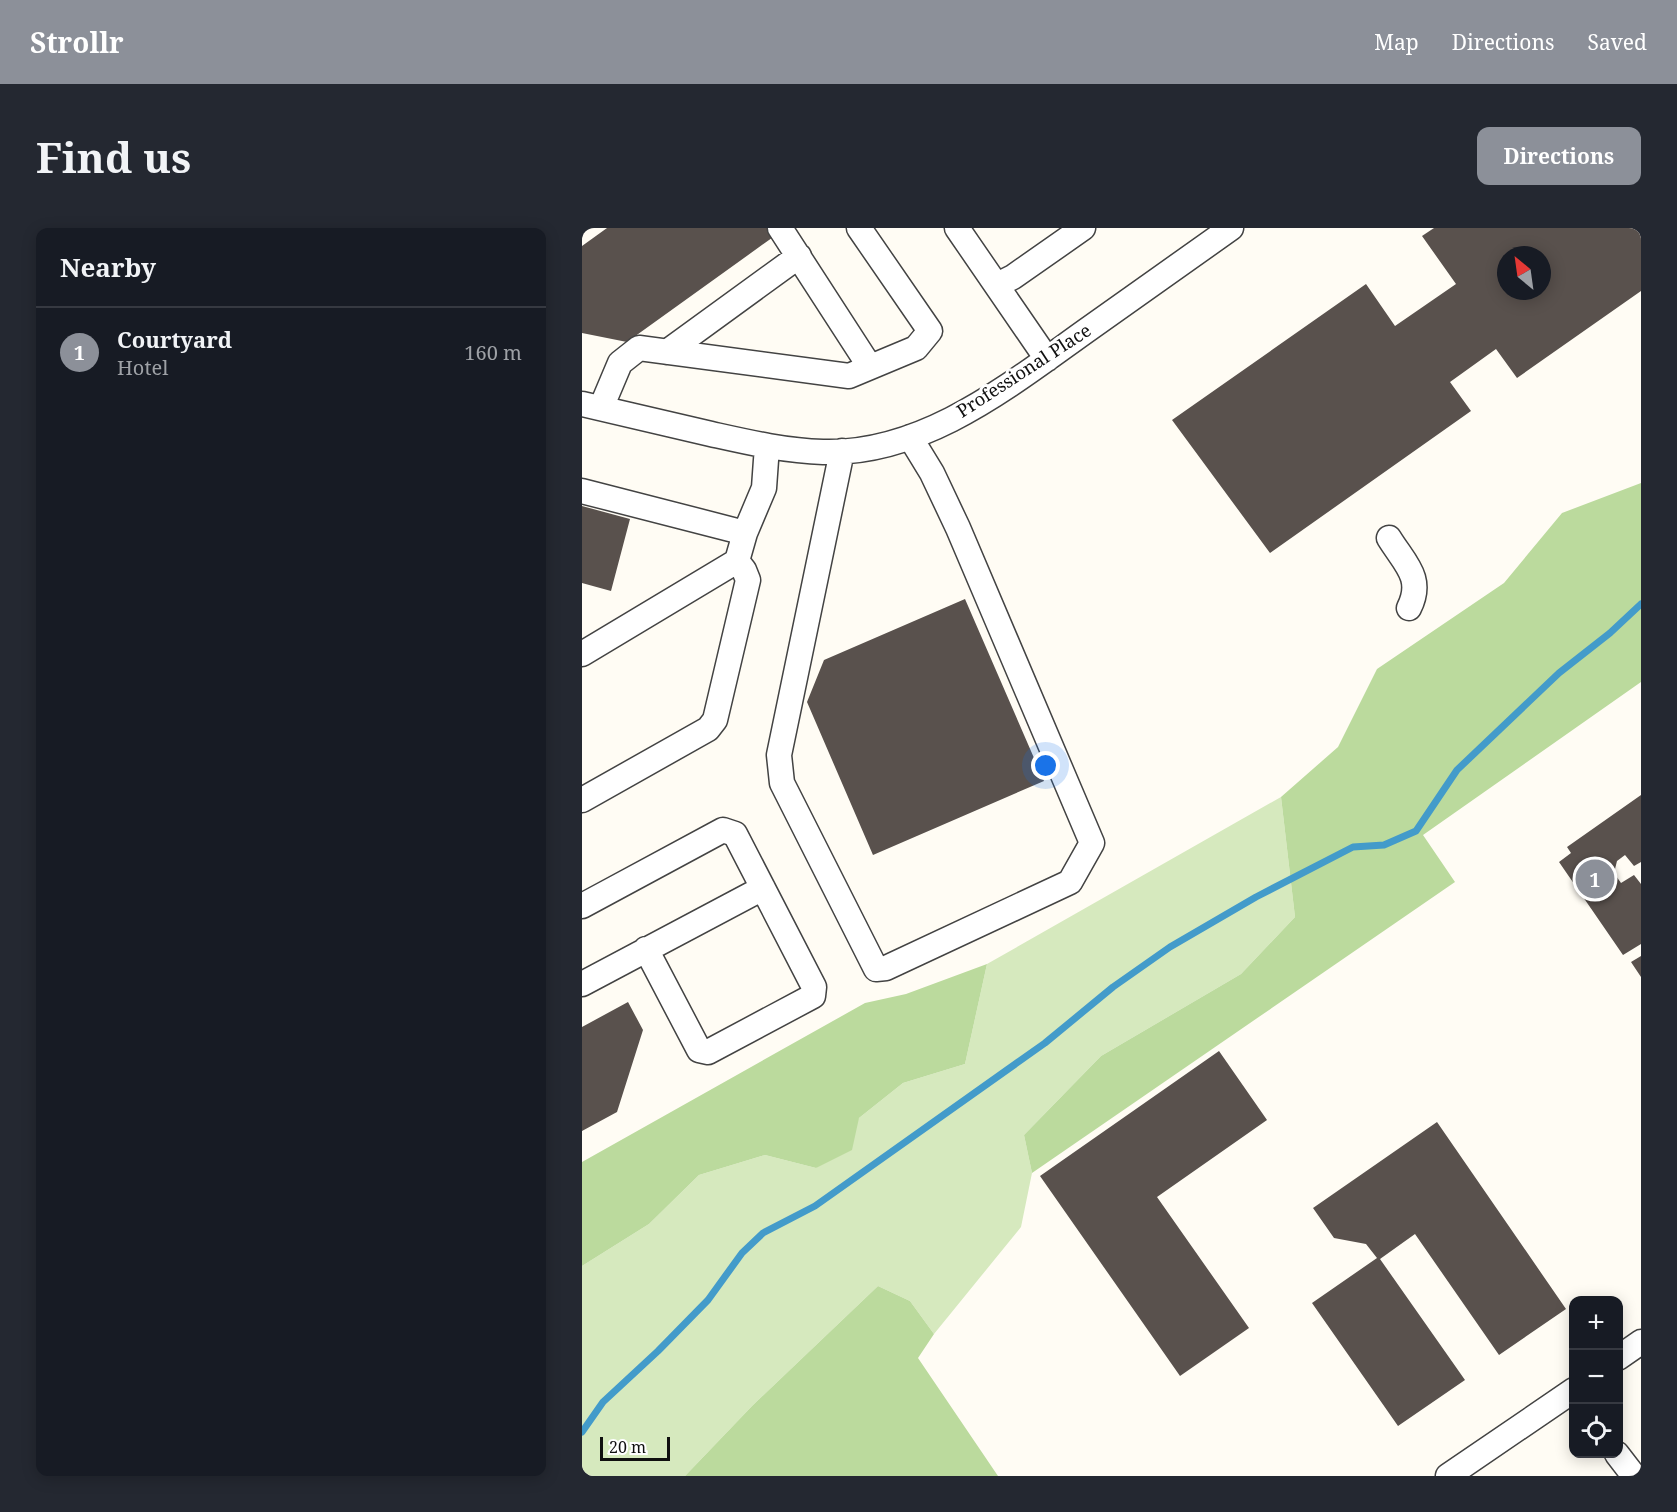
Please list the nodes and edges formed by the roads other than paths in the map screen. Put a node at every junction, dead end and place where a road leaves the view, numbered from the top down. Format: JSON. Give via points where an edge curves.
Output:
{"nodes":[{"id":1,"x":780,"y":228,"type":"edge"},
{"id":2,"x":859,"y":228,"type":"edge"},
{"id":3,"x":957,"y":228,"type":"edge"},
{"id":4,"x":1083,"y":228,"type":"edge"},
{"id":5,"x":1231,"y":228,"type":"edge"},
{"id":6,"x":798,"y":256,"type":"junction"},
{"id":7,"x":997,"y":285,"type":"junction"},
{"id":8,"x":667,"y":352,"type":"junction"},
{"id":9,"x":1047,"y":359,"type":"junction"},
{"id":10,"x":870,"y":367,"type":"junction"},
{"id":11,"x":592,"y":406,"type":"edge"},
{"id":12,"x":910,"y":437,"type":"junction"},
{"id":13,"x":767,"y":446,"type":"junction"},
{"id":14,"x":842,"y":451,"type":"junction"},
{"id":15,"x":582,"y":491,"type":"edge"},
{"id":16,"x":745,"y":533,"type":"junction"},
{"id":17,"x":1389,"y":538,"type":"dead end"},
{"id":18,"x":737,"y":561,"type":"junction"},
{"id":19,"x":1409,"y":608,"type":"dead end"},
{"id":20,"x":582,"y":654,"type":"edge"},
{"id":21,"x":582,"y":800,"type":"edge"},
{"id":22,"x":763,"y":888,"type":"junction"},
{"id":23,"x":582,"y":906,"type":"edge"},
{"id":24,"x":646,"y":949,"type":"junction"},
{"id":25,"x":582,"y":984,"type":"edge"},
{"id":26,"x":1641,"y":1342,"type":"edge"},
{"id":27,"x":1623,"y":1355,"type":"edge"},
{"id":28,"x":1569,"y":1394,"type":"edge"},
{"id":29,"x":1620,"y":1458,"type":"edge"},
{"id":30,"x":1448,"y":1476,"type":"edge"},
{"id":31,"x":1634,"y":1476,"type":"edge"}],
"edges":[{"from":1,"to":6,"type":"street"},
{"from":2,"to":10,"type":"street","via":[[930,331],[916,348]]},
{"from":3,"to":7,"type":"street"},
{"from":4,"to":7,"type":"street","via":[[1013,278]]},
{"from":5,"to":9,"type":"street","name":"Professional Place"},
{"from":6,"to":8,"type":"street"},
{"from":6,"to":10,"type":"street"},
{"from":7,"to":9,"type":"street"},
{"from":8,"to":10,"type":"street","via":[[849,376]]},
{"from":8,"to":11,"type":"street","via":[[639,348],[620,363]]},
{"from":9,"to":12,"type":"street","name":"Professional Place","via":[[988,399]]},
{"from":11,"to":13,"type":"street","name":"Professional Place"},
{"from":12,"to":14,"type":"street","name":"Professional Place"},
{"from":12,"to":14,"type":"street","via":[[958,528],[1092,843],[1070,882],[886,968],[876,969],[782,783],[778,755]]},
{"from":13,"to":14,"type":"street","name":"Professional Place"},
{"from":13,"to":16,"type":"street","via":[[764,488]]},
{"from":15,"to":16,"type":"street"},
{"from":16,"to":18,"type":"street"},
{"from":17,"to":19,"type":"street","via":[[1415,579]]},
{"from":18,"to":20,"type":"street"},
{"from":18,"to":21,"type":"street","via":[[748,580],[715,720],[708,729]]},
{"from":22,"to":23,"type":"street","via":[[735,834],[723,830]]},
{"from":22,"to":24,"type":"street"},
{"from":22,"to":24,"type":"street","via":[[814,987],[813,996],[708,1052],[699,1050]]},
{"from":24,"to":25,"type":"street"},
{"from":26,"to":27,"type":"street"},
{"from":28,"to":30,"type":"street"},
{"from":29,"to":31,"type":"street"}]}
